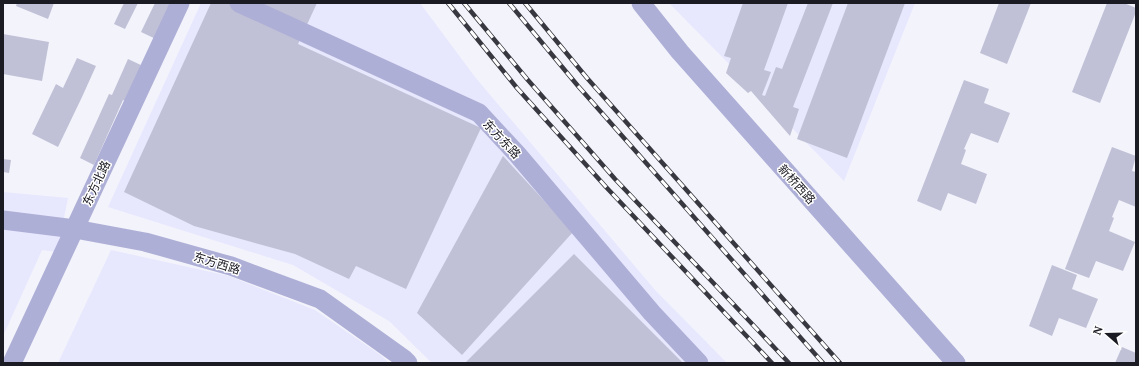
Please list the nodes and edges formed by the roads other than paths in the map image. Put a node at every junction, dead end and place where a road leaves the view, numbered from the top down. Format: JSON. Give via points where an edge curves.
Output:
{"nodes":[{"id":1,"x":180,"y":3,"type":"edge"},
{"id":2,"x":239,"y":3,"type":"edge"},
{"id":3,"x":641,"y":3,"type":"edge"},
{"id":4,"x":3,"y":220,"type":"edge"},
{"id":5,"x":75,"y":229,"type":"junction"},
{"id":6,"x":12,"y":363,"type":"edge"},
{"id":7,"x":408,"y":363,"type":"edge"},
{"id":8,"x":699,"y":363,"type":"edge"},
{"id":9,"x":956,"y":363,"type":"edge"}],
"edges":[{"from":1,"to":5,"type":"street","name":"东方北路"},
{"from":2,"to":8,"type":"street","name":"东方东路","via":[[479,114],[517,154],[652,314]]},
{"from":3,"to":9,"type":"street","name":"新桥西路","via":[[680,52]]},
{"from":4,"to":5,"type":"street","name":"东方西路"},
{"from":5,"to":6,"type":"street","name":"东方北路"},
{"from":5,"to":7,"type":"street","name":"东方西路","via":[[145,242],[232,266],[320,299]]}]}
